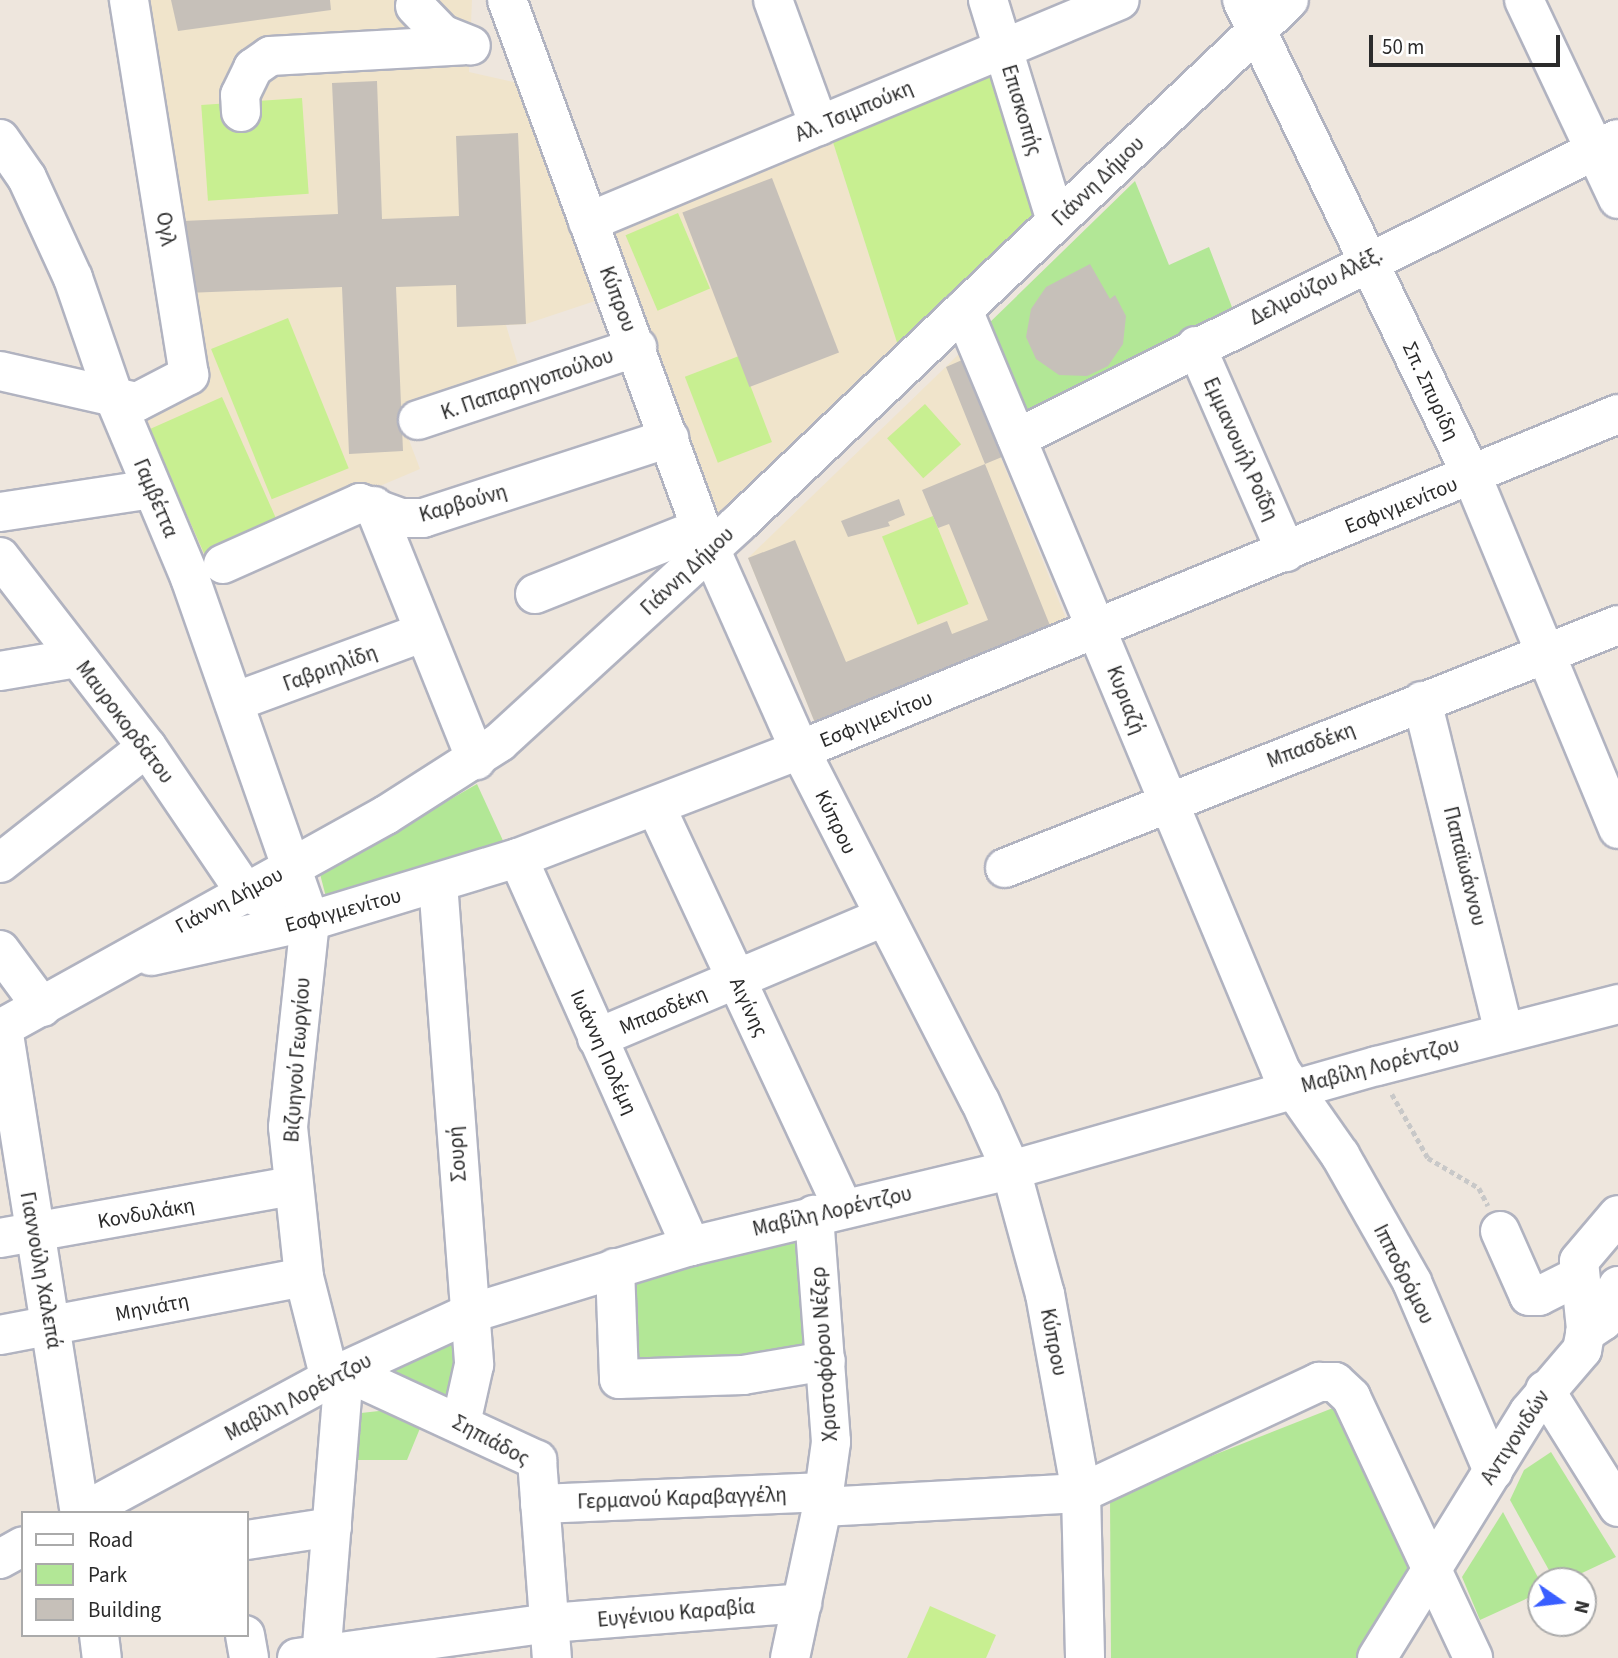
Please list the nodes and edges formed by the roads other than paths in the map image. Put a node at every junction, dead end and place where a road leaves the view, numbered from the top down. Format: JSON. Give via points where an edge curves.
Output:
{"nodes":[{"id":1,"x":129,"y":0,"type":"edge"},
{"id":2,"x":773,"y":0,"type":"edge"},
{"id":3,"x":988,"y":0,"type":"edge"},
{"id":4,"x":1120,"y":0,"type":"edge"},
{"id":5,"x":1289,"y":0,"type":"edge"},
{"id":6,"x":1524,"y":0,"type":"edge"},
{"id":7,"x":508,"y":2,"type":"edge"},
{"id":8,"x":415,"y":6,"type":"dead end"},
{"id":9,"x":1249,"y":15,"type":"edge"},
{"id":10,"x":490,"y":48,"type":"junction"},
{"id":11,"x":1003,"y":48,"type":"junction"},
{"id":12,"x":241,"y":112,"type":"dead end"},
{"id":13,"x":819,"y":126,"type":"junction"},
{"id":14,"x":0,"y":139,"type":"edge"},
{"id":15,"x":1607,"y":145,"type":"edge"},
{"id":16,"x":1618,"y":199,"type":"edge"},
{"id":17,"x":1056,"y":221,"type":"junction"},
{"id":18,"x":588,"y":222,"type":"junction"},
{"id":19,"x":1369,"y":259,"type":"junction"},
{"id":20,"x":963,"y":310,"type":"junction"},
{"id":21,"x":1196,"y":346,"type":"junction"},
{"id":22,"x":637,"y":347,"type":"junction"},
{"id":23,"x":0,"y":371,"type":"edge"},
{"id":24,"x":114,"y":397,"type":"junction"},
{"id":25,"x":1618,"y":414,"type":"edge"},
{"id":26,"x":418,"y":420,"type":"dead end"},
{"id":27,"x":669,"y":438,"type":"junction"},
{"id":28,"x":1017,"y":438,"type":"junction"},
{"id":29,"x":1472,"y":476,"type":"junction"},
{"id":30,"x":152,"y":489,"type":"junction"},
{"id":31,"x":374,"y":506,"type":"junction"},
{"id":32,"x":0,"y":512,"type":"edge"},
{"id":33,"x":706,"y":538,"type":"junction"},
{"id":34,"x":1286,"y":552,"type":"junction"},
{"id":35,"x":0,"y":557,"type":"edge"},
{"id":36,"x":223,"y":564,"type":"dead end"},
{"id":37,"x":536,"y":594,"type":"dead end"},
{"id":38,"x":1618,"y":625,"type":"edge"},
{"id":39,"x":1098,"y":629,"type":"junction"},
{"id":40,"x":425,"y":632,"type":"junction"},
{"id":41,"x":1544,"y":654,"type":"junction"},
{"id":42,"x":77,"y":658,"type":"junction"},
{"id":43,"x":0,"y":671,"type":"edge"},
{"id":44,"x":1422,"y":701,"type":"junction"},
{"id":45,"x":234,"y":702,"type":"junction"},
{"id":46,"x":148,"y":747,"type":"junction"},
{"id":47,"x":800,"y":750,"type":"junction"},
{"id":48,"x":476,"y":760,"type":"junction"},
{"id":49,"x":1166,"y":802,"type":"junction"},
{"id":50,"x":656,"y":807,"type":"junction"},
{"id":51,"x":1618,"y":829,"type":"edge"},
{"id":52,"x":5,"y":854,"type":"edge"},
{"id":53,"x":518,"y":858,"type":"junction"},
{"id":54,"x":293,"y":866,"type":"junction"},
{"id":55,"x":1005,"y":868,"type":"dead end"},
{"id":56,"x":438,"y":883,"type":"junction"},
{"id":57,"x":244,"y":890,"type":"junction"},
{"id":58,"x":883,"y":917,"type":"junction"},
{"id":59,"x":310,"y":921,"type":"junction"},
{"id":60,"x":0,"y":950,"type":"edge"},
{"id":61,"x":114,"y":964,"type":"junction"},
{"id":62,"x":736,"y":979,"type":"junction"},
{"id":63,"x":1618,"y":1004,"type":"edge"},
{"id":64,"x":43,"y":1007,"type":"junction"},
{"id":65,"x":1,"y":1028,"type":"edge"},
{"id":66,"x":1504,"y":1032,"type":"junction"},
{"id":67,"x":597,"y":1038,"type":"junction"},
{"id":68,"x":1291,"y":1089,"type":"junction"},
{"id":69,"x":1011,"y":1170,"type":"junction"},
{"id":70,"x":293,"y":1186,"type":"junction"},
{"id":71,"x":829,"y":1211,"type":"junction"},
{"id":72,"x":1618,"y":1214,"type":"edge"},
{"id":73,"x":1500,"y":1231,"type":"road end"},
{"id":74,"x":17,"y":1236,"type":"edge"},
{"id":75,"x":691,"y":1246,"type":"junction"},
{"id":76,"x":615,"y":1268,"type":"junction"},
{"id":77,"x":1579,"y":1276,"type":"junction"},
{"id":78,"x":304,"y":1277,"type":"junction"},
{"id":79,"x":1618,"y":1286,"type":"edge"},
{"id":80,"x":468,"y":1314,"type":"junction"},
{"id":81,"x":52,"y":1326,"type":"junction"},
{"id":82,"x":1585,"y":1334,"type":"junction"},
{"id":83,"x":0,"y":1335,"type":"edge"},
{"id":84,"x":826,"y":1361,"type":"junction"},
{"id":85,"x":337,"y":1375,"type":"junction"},
{"id":86,"x":1545,"y":1390,"type":"junction"},
{"id":87,"x":461,"y":1423,"type":"junction"},
{"id":88,"x":1493,"y":1471,"type":"junction"},
{"id":89,"x":1081,"y":1493,"type":"junction"},
{"id":90,"x":823,"y":1499,"type":"junction"},
{"id":91,"x":540,"y":1504,"type":"junction"},
{"id":92,"x":1618,"y":1507,"type":"edge"},
{"id":93,"x":80,"y":1511,"type":"edge"},
{"id":94,"x":84,"y":1511,"type":"edge"},
{"id":95,"x":332,"y":1527,"type":"junction"},
{"id":96,"x":248,"y":1540,"type":"edge"},
{"id":97,"x":21,"y":1547,"type":"edge"},
{"id":98,"x":0,"y":1559,"type":"edge"},
{"id":99,"x":1433,"y":1566,"type":"junction"},
{"id":100,"x":802,"y":1603,"type":"junction"},
{"id":101,"x":99,"y":1637,"type":"edge"},
{"id":102,"x":245,"y":1637,"type":"edge"},
{"id":103,"x":551,"y":1640,"type":"edge"},
{"id":104,"x":313,"y":1656,"type":"edge"},
{"id":105,"x":1471,"y":1657,"type":"edge"},
{"id":106,"x":103,"y":1658,"type":"edge"},
{"id":107,"x":249,"y":1658,"type":"edge"},
{"id":108,"x":790,"y":1658,"type":"edge"},
{"id":109,"x":1085,"y":1658,"type":"edge"},
{"id":110,"x":1377,"y":1658,"type":"edge"}],
"edges":[{"from":1,"to":24,"type":"street","name":"Ογλ","via":[[190,375],[144,401]]},
{"from":2,"to":13,"type":"street"},
{"from":3,"to":11,"type":"street","name":"Επισκοπής"},
{"from":4,"to":11,"type":"street","name":"Αλ. Τσιμπούκη"},
{"from":5,"to":9,"type":"street","name":"Γιάννη Δήμου"},
{"from":6,"to":15,"type":"street"},
{"from":7,"to":10,"type":"street","name":"Κύπρου"},
{"from":8,"to":10,"type":"street","via":[[442,34]]},
{"from":9,"to":17,"type":"street","name":"Γιάννη Δήμου"},
{"from":9,"to":19,"type":"street","name":"Σπ. Σπυρίδη"},
{"from":10,"to":12,"type":"street","via":[[270,56],[253,68],[240,95]]},
{"from":10,"to":18,"type":"street","name":"Κύπρου"},
{"from":11,"to":13,"type":"street","name":"Αλ. Τσιμπούκη"},
{"from":11,"to":17,"type":"street","name":"Επισκοπής"},
{"from":13,"to":18,"type":"street","name":"Αλ. Τσιμπούκη"},
{"from":14,"to":24,"type":"street","name":"Γαμβέττα","via":[[49,222]]},
{"from":15,"to":16,"type":"street"},
{"from":15,"to":19,"type":"street","name":"Δελμούζου Αλέξ."},
{"from":17,"to":20,"type":"street","name":"Γιάννη Δήμου"},
{"from":18,"to":22,"type":"street","name":"Κύπρου"},
{"from":19,"to":21,"type":"street","name":"Δελμούζου Αλέξ."},
{"from":19,"to":29,"type":"street","name":"Σπ. Σπυρίδη"},
{"from":20,"to":28,"type":"street","name":"Κυριαζή"},
{"from":20,"to":33,"type":"street","name":"Γιάννη Δήμου"},
{"from":21,"to":28,"type":"street","name":"Δελμούζου Αλέξ."},
{"from":21,"to":34,"type":"street","name":"Εμμανουήλ Ροΐδη"},
{"from":22,"to":26,"type":"street","name":"Κ. Παπαρηγοπούλου"},
{"from":22,"to":27,"type":"street","name":"Κύπρου"},
{"from":23,"to":24,"type":"street"},
{"from":24,"to":30,"type":"street","name":"Γαμβέττα"},
{"from":25,"to":29,"type":"street","name":"Εσφιγμενίτου"},
{"from":27,"to":31,"type":"street","name":"Καρβούνη","via":[[432,516],[401,518]]},
{"from":27,"to":33,"type":"street","name":"Κύπρου"},
{"from":28,"to":39,"type":"street","name":"Κυριαζή"},
{"from":29,"to":34,"type":"street","name":"Εσφιγμενίτου"},
{"from":29,"to":41,"type":"street","name":"Σπ. Σπυρίδη"},
{"from":30,"to":32,"type":"street"},
{"from":30,"to":45,"type":"street","name":"Γαμβέττα"},
{"from":31,"to":36,"type":"street","name":"Καρβούνη","via":[[360,503]]},
{"from":31,"to":40,"type":"street"},
{"from":33,"to":37,"type":"street"},
{"from":33,"to":47,"type":"street","name":"Κύπρου"},
{"from":33,"to":48,"type":"street","name":"Γιάννη Δήμου"},
{"from":34,"to":39,"type":"street","name":"Εσφιγμενίτου"},
{"from":35,"to":42,"type":"street","name":"Μαυροκορδάτου"},
{"from":38,"to":41,"type":"street","name":"Μπασδέκη"},
{"from":39,"to":47,"type":"street","name":"Εσφιγμενίτου"},
{"from":39,"to":49,"type":"street","name":"Κυριαζή"},
{"from":40,"to":45,"type":"street","name":"Γαβριηλίδη"},
{"from":40,"to":48,"type":"street"},
{"from":41,"to":44,"type":"street","name":"Μπασδέκη"},
{"from":41,"to":51,"type":"street","name":"Σπ. Σπυρίδη"},
{"from":42,"to":43,"type":"street"},
{"from":42,"to":46,"type":"street","name":"Μαυροκορδάτου"},
{"from":44,"to":49,"type":"street","name":"Μπασδέκη"},
{"from":44,"to":66,"type":"street","name":"Παπαϊωάννου"},
{"from":45,"to":54,"type":"street","name":"Γαμβέττα"},
{"from":46,"to":52,"type":"street"},
{"from":46,"to":57,"type":"street","name":"Μαυροκορδάτου"},
{"from":47,"to":50,"type":"street","name":"Εσφιγμενίτου"},
{"from":47,"to":58,"type":"street","name":"Κύπρου"},
{"from":48,"to":54,"type":"street","name":"Γιάννη Δήμου"},
{"from":49,"to":55,"type":"street","name":"Μπασδέκη"},
{"from":49,"to":68,"type":"street","name":"Κυριαζή"},
{"from":50,"to":53,"type":"street","name":"Εσφιγμενίτου"},
{"from":50,"to":62,"type":"street","name":"Αιγίνης"},
{"from":53,"to":56,"type":"street","name":"Εσφιγμενίτου"},
{"from":53,"to":67,"type":"street","name":"Ιωάννη Πολέμη"},
{"from":54,"to":57,"type":"street","name":"Γιάννη Δήμου"},
{"from":54,"to":59,"type":"street","name":"Βιζυηνού Γεωργίου"},
{"from":56,"to":59,"type":"street","name":"Εσφιγμενίτου"},
{"from":56,"to":80,"type":"street","name":"Σουρή"},
{"from":57,"to":59,"type":"street"},
{"from":57,"to":61,"type":"street","name":"Γιάννη Δήμου"},
{"from":58,"to":62,"type":"street","name":"Μπασδέκη"},
{"from":58,"to":69,"type":"street","name":"Κύπρου"},
{"from":59,"to":61,"type":"street","name":"Εσφιγμενίτου"},
{"from":59,"to":70,"type":"street","name":"Βιζυηνού Γεωργίου","via":[[288,1127]]},
{"from":60,"to":64,"type":"street"},
{"from":61,"to":64,"type":"street","name":"Γιάννη Δήμου"},
{"from":62,"to":67,"type":"street","name":"Μπασδέκη"},
{"from":62,"to":71,"type":"street","name":"Αιγίνης"},
{"from":63,"to":66,"type":"street","name":"Μαβίλη Λορέντζου"},
{"from":64,"to":65,"type":"street","name":"Γιάννη Δήμου"},
{"from":65,"to":74,"type":"street","name":"Γιαννούλη Χαλεπά"},
{"from":66,"to":68,"type":"street","name":"Μαβίλη Λορέντζου"},
{"from":67,"to":75,"type":"street","name":"Ιωάννη Πολέμη"},
{"from":68,"to":69,"type":"street","name":"Μαβίλη Λορέντζου"},
{"from":68,"to":88,"type":"street","name":"Ιπποδρόμου","via":[[1340,1155],[1412,1282]]},
{"from":69,"to":71,"type":"street","name":"Μαβίλη Λορέντζου"},
{"from":69,"to":89,"type":"street","name":"Κύπρου","via":[[1045,1294]]},
{"from":70,"to":74,"type":"street","name":"Κονδυλάκη"},
{"from":70,"to":78,"type":"street","name":"Βιζυηνού Γεωργίου"},
{"from":71,"to":75,"type":"street","name":"Μαβίλη Λορέντζου"},
{"from":71,"to":84,"type":"street","name":"Χριστοφόρου Νέζερ"},
{"from":72,"to":77,"type":"street","via":[[1582,1255]]},
{"from":73,"to":77,"type":"street","via":[[1531,1297]]},
{"from":74,"to":81,"type":"street","name":"Γιαννούλη Χαλεπά"},
{"from":75,"to":76,"type":"street","name":"Μαβίλη Λορέντζου"},
{"from":76,"to":80,"type":"street","name":"Μαβίλη Λορέντζου"},
{"from":76,"to":84,"type":"street","via":[[620,1379],[743,1375]]},
{"from":77,"to":82,"type":"street"},
{"from":78,"to":81,"type":"street","name":"Μηνιάτη"},
{"from":78,"to":85,"type":"street","name":"Βιζυηνού Γεωργίου"},
{"from":79,"to":82,"type":"street","name":"Αντιγονιδών","via":[[1604,1321]]},
{"from":80,"to":85,"type":"street","name":"Μαβίλη Λορέντζου"},
{"from":80,"to":87,"type":"street","name":"Σουρή","via":[[473,1379]]},
{"from":81,"to":83,"type":"street","name":"Μηνιάτη"},
{"from":81,"to":93,"type":"street","name":"Γιαννούλη Χαλεπά"},
{"from":82,"to":86,"type":"street","name":"Αντιγονιδών","via":[[1580,1353]]},
{"from":84,"to":90,"type":"street","name":"Χριστοφόρου Νέζερ","via":[[831,1442]]},
{"from":85,"to":87,"type":"street","name":"Σηπιάδος"},
{"from":85,"to":94,"type":"street","name":"Μαβίλη Λορέντζου"},
{"from":85,"to":95,"type":"street","name":"Βιζυηνού Γεωργίου"},
{"from":86,"to":88,"type":"street","name":"Αντιγονιδών"},
{"from":86,"to":92,"type":"street"},
{"from":87,"to":91,"type":"street","name":"Σηπιάδος","via":[[533,1457]]},
{"from":88,"to":99,"type":"street","name":"Αντιγονιδών"},
{"from":89,"to":90,"type":"street","name":"Γερμανού Καραβαγγέλη"},
{"from":89,"to":99,"type":"street","via":[[1319,1382],[1335,1382],[1351,1397]]},
{"from":89,"to":109,"type":"street","name":"Κύπρου"},
{"from":90,"to":91,"type":"street","name":"Γερμανού Καραβαγγέλη"},
{"from":90,"to":100,"type":"street","name":"Χριστοφόρου Νέζερ"},
{"from":91,"to":103,"type":"street","name":"Σηπιάδος"},
{"from":95,"to":96,"type":"street"},
{"from":95,"to":104,"type":"street","name":"Βιζυηνού Γεωργίου"},
{"from":97,"to":98,"type":"street"},
{"from":99,"to":105,"type":"street"},
{"from":99,"to":110,"type":"street","name":"Αντιγονιδών"},
{"from":100,"to":103,"type":"street","name":"Ευγένιου Καραβία"},
{"from":100,"to":108,"type":"street","name":"Χριστοφόρου Νέζερ"},
{"from":101,"to":106,"type":"street"},
{"from":102,"to":107,"type":"street"},
{"from":103,"to":104,"type":"street","name":"Ευγένιου Καραβία"}]}
